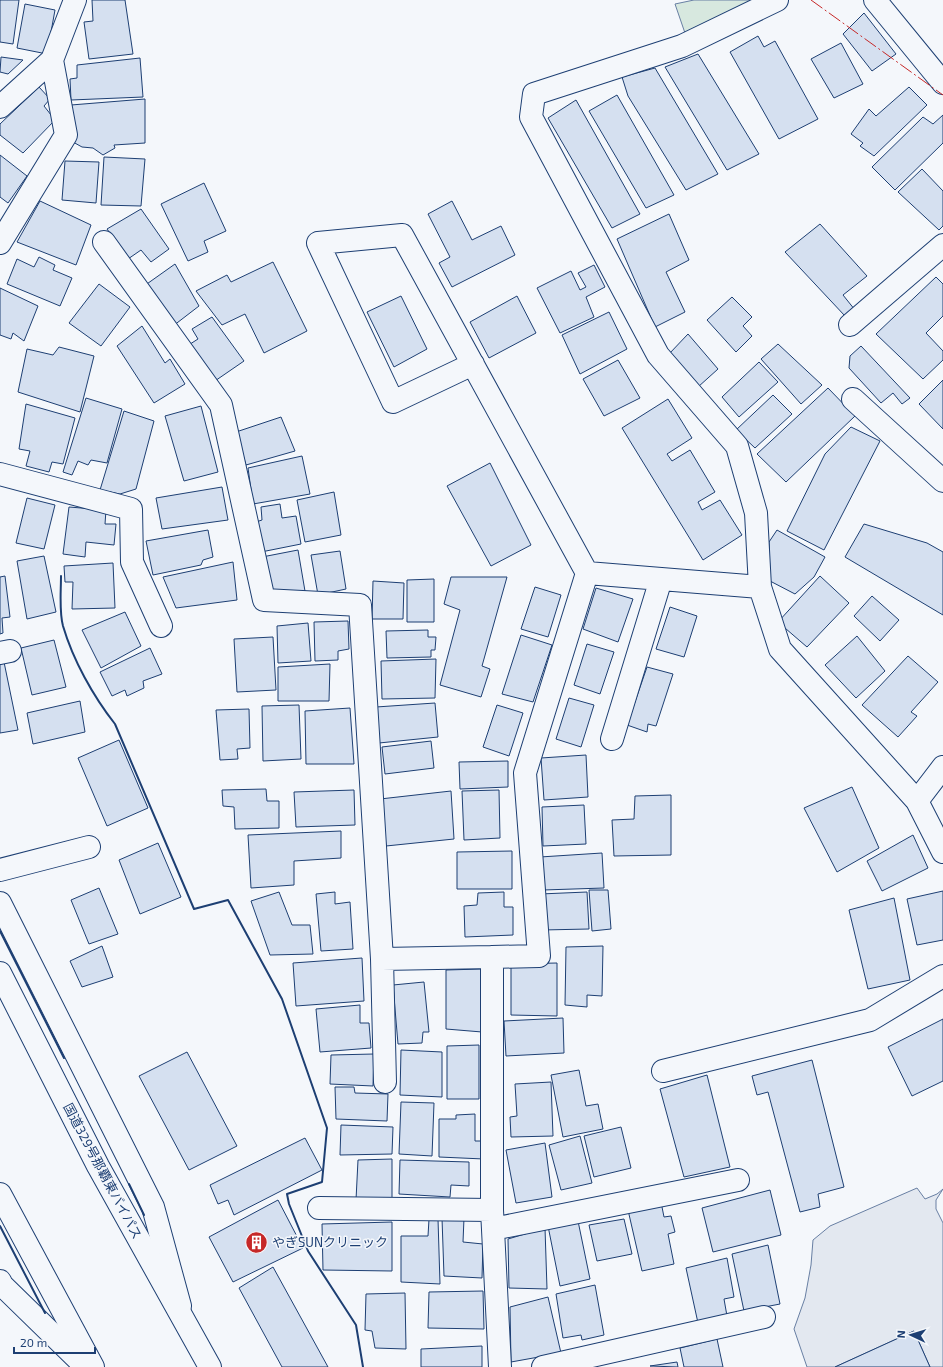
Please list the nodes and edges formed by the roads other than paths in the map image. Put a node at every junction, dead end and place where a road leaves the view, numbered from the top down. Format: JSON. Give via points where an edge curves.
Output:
{"nodes":[{"id":1,"x":75,"y":0,"type":"edge"},
{"id":2,"x":777,"y":0,"type":"edge"},
{"id":3,"x":875,"y":0,"type":"edge"},
{"id":4,"x":52,"y":60,"type":"junction"},
{"id":5,"x":943,"y":83,"type":"edge"},
{"id":6,"x":0,"y":107,"type":"edge"},
{"id":7,"x":104,"y":242,"type":"dead end"},
{"id":8,"x":0,"y":243,"type":"edge"},
{"id":9,"x":943,"y":245,"type":"edge"},
{"id":10,"x":850,"y":325,"type":"dead end"},
{"id":11,"x":473,"y":364,"type":"junction"},
{"id":12,"x":853,"y":399,"type":"dead end"},
{"id":13,"x":0,"y":474,"type":"edge"},
{"id":14,"x":943,"y":481,"type":"edge"},
{"id":15,"x":587,"y":573,"type":"junction"},
{"id":16,"x":661,"y":579,"type":"junction"},
{"id":17,"x":760,"y":587,"type":"junction"},
{"id":18,"x":161,"y":626,"type":"dead end"},
{"id":19,"x":612,"y":739,"type":"dead end"},
{"id":20,"x":943,"y":767,"type":"edge"},
{"id":21,"x":917,"y":801,"type":"junction"},
{"id":22,"x":90,"y":847,"type":"dead end"},
{"id":23,"x":943,"y":852,"type":"edge"},
{"id":24,"x":0,"y":870,"type":"edge"},
{"id":25,"x":0,"y":903,"type":"edge"},
{"id":26,"x":492,"y":957,"type":"junction"},
{"id":27,"x":382,"y":959,"type":"junction"},
{"id":28,"x":0,"y":974,"type":"edge"},
{"id":29,"x":943,"y":976,"type":"edge"},
{"id":30,"x":663,"y":1070,"type":"dead end"},
{"id":31,"x":385,"y":1082,"type":"dead end"},
{"id":32,"x":738,"y":1180,"type":"dead end"},
{"id":33,"x":0,"y":1194,"type":"edge"},
{"id":34,"x":319,"y":1208,"type":"dead end"},
{"id":35,"x":493,"y":1219,"type":"junction"},
{"id":36,"x":0,"y":1281,"type":"edge"},
{"id":37,"x":764,"y":1317,"type":"dead end"},
{"id":38,"x":185,"y":1323,"type":"junction"},
{"id":39,"x":86,"y":1367,"type":"edge"},
{"id":40,"x":93,"y":1367,"type":"edge"},
{"id":41,"x":210,"y":1367,"type":"edge"},
{"id":42,"x":500,"y":1367,"type":"edge"},
{"id":43,"x":543,"y":1367,"type":"edge"}],
"edges":[{"from":1,"to":4,"type":"main road"},
{"from":2,"to":17,"type":"main road","via":[[682,46],[534,94],[531,118],[658,355],[737,446],[756,513]]},
{"from":3,"to":5,"type":"main road"},
{"from":4,"to":6,"type":"main road"},
{"from":4,"to":8,"type":"main road","via":[[66,135]]},
{"from":7,"to":27,"type":"main road","via":[[221,405],[264,600],[360,605]]},
{"from":9,"to":10,"type":"main road"},
{"from":11,"to":11,"type":"main road","via":[[393,402],[318,243],[402,235]]},
{"from":11,"to":15,"type":"main road"},
{"from":12,"to":14,"type":"main road"},
{"from":13,"to":18,"type":"main road","via":[[131,509],[132,562]]},
{"from":15,"to":16,"type":"main road"},
{"from":15,"to":26,"type":"main road","via":[[526,773],[539,956]]},
{"from":16,"to":17,"type":"main road"},
{"from":16,"to":19,"type":"main road"},
{"from":17,"to":21,"type":"main road","via":[[780,649]]},
{"from":20,"to":21,"type":"main road"},
{"from":21,"to":23,"type":"main road"},
{"from":22,"to":24,"type":"main road"},
{"from":25,"to":38,"type":"main road","via":[[153,1207]]},
{"from":26,"to":27,"type":"main road"},
{"from":26,"to":35,"type":"main road"},
{"from":27,"to":31,"type":"main road"},
{"from":28,"to":38,"type":"main road","name":"国道329号那覇東バイパス","via":[[98,1166]]},
{"from":29,"to":30,"type":"main road","via":[[870,1020]]},
{"from":32,"to":35,"type":"main road"},
{"from":33,"to":40,"type":"main road"},
{"from":34,"to":35,"type":"main road"},
{"from":35,"to":42,"type":"main road"},
{"from":36,"to":39,"type":"main road"},
{"from":37,"to":43,"type":"main road"},
{"from":38,"to":41,"type":"main road","name":"国道329号那覇東バイパス"}]}
